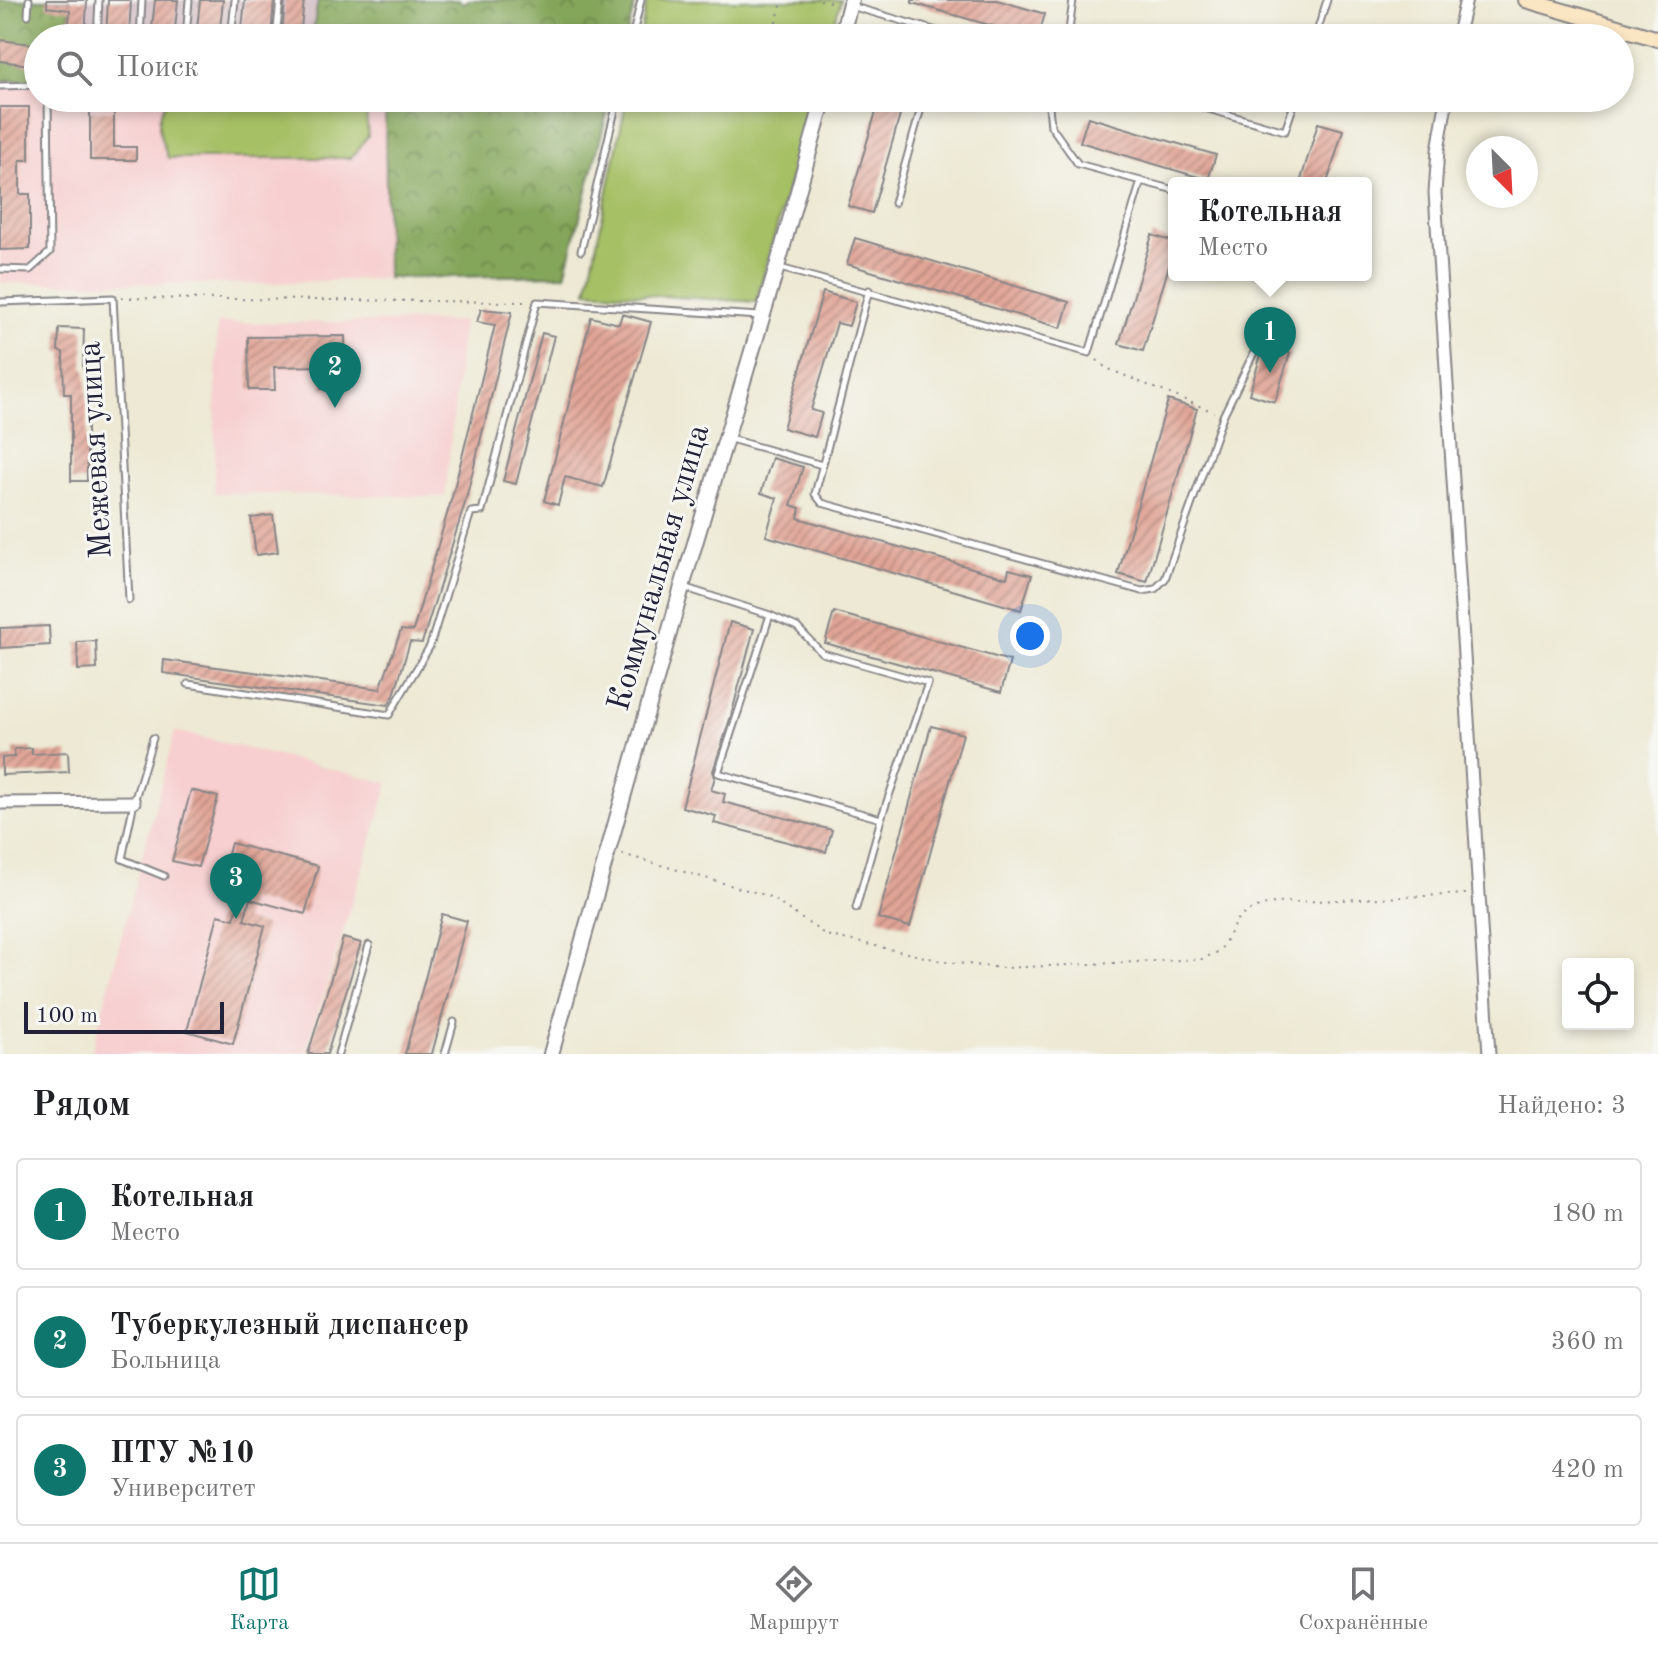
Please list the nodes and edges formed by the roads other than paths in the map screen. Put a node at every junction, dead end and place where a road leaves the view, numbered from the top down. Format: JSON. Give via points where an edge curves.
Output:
{"nodes":[{"id":1,"x":29,"y":0,"type":"edge"},
{"id":2,"x":99,"y":0,"type":"edge"},
{"id":3,"x":142,"y":0,"type":"edge"},
{"id":4,"x":189,"y":0,"type":"edge"},
{"id":5,"x":235,"y":0,"type":"edge"},
{"id":6,"x":280,"y":0,"type":"edge"},
{"id":7,"x":641,"y":0,"type":"edge"},
{"id":8,"x":1073,"y":0,"type":"edge"},
{"id":9,"x":1327,"y":0,"type":"edge"},
{"id":10,"x":1466,"y":0,"type":"edge"},
{"id":11,"x":1526,"y":0,"type":"edge"},
{"id":12,"x":850,"y":3,"type":"edge"},
{"id":13,"x":28,"y":15,"type":"dead end"},
{"id":14,"x":98,"y":24,"type":"edge"},
{"id":15,"x":141,"y":24,"type":"edge"},
{"id":16,"x":187,"y":24,"type":"edge"},
{"id":17,"x":232,"y":24,"type":"edge"},
{"id":18,"x":277,"y":24,"type":"edge"},
{"id":19,"x":635,"y":24,"type":"edge"},
{"id":20,"x":845,"y":24,"type":"edge"},
{"id":21,"x":909,"y":24,"type":"edge"},
{"id":22,"x":1070,"y":24,"type":"edge"},
{"id":23,"x":1319,"y":24,"type":"edge"},
{"id":24,"x":1460,"y":24,"type":"edge"},
{"id":25,"x":1607,"y":24,"type":"edge"},
{"id":26,"x":1634,"y":32,"type":"edge"},
{"id":27,"x":1658,"y":39,"type":"edge"},
{"id":28,"x":24,"y":85,"type":"edge"},
{"id":29,"x":0,"y":86,"type":"edge"},
{"id":30,"x":48,"y":112,"type":"edge"},
{"id":31,"x":615,"y":112,"type":"edge"},
{"id":32,"x":820,"y":112,"type":"edge"},
{"id":33,"x":920,"y":112,"type":"edge"},
{"id":34,"x":1050,"y":112,"type":"edge"},
{"id":35,"x":1219,"y":112,"type":"edge"},
{"id":36,"x":1291,"y":112,"type":"edge"},
{"id":37,"x":1445,"y":112,"type":"edge"},
{"id":38,"x":1141,"y":181,"type":"junction"},
{"id":39,"x":1168,"y":188,"type":"edge"},
{"id":40,"x":894,"y":203,"type":"dead end"},
{"id":41,"x":581,"y":251,"type":"dead end"},
{"id":42,"x":777,"y":267,"type":"junction"},
{"id":43,"x":0,"y":269,"type":"edge"},
{"id":44,"x":869,"y":290,"type":"junction"},
{"id":45,"x":0,"y":302,"type":"edge"},
{"id":46,"x":763,"y":316,"type":"junction"},
{"id":47,"x":1264,"y":332,"type":"dead end"},
{"id":48,"x":727,"y":437,"type":"junction"},
{"id":49,"x":822,"y":465,"type":"junction"},
{"id":50,"x":682,"y":587,"type":"junction"},
{"id":51,"x":129,"y":600,"type":"dead end"},
{"id":52,"x":770,"y":615,"type":"junction"},
{"id":53,"x":188,"y":684,"type":"dead end"},
{"id":54,"x":153,"y":738,"type":"dead end"},
{"id":55,"x":134,"y":802,"type":"junction"},
{"id":56,"x":0,"y":803,"type":"edge"},
{"id":57,"x":881,"y":819,"type":"junction"},
{"id":58,"x":164,"y":876,"type":"dead end"},
{"id":59,"x":856,"y":908,"type":"dead end"},
{"id":60,"x":369,"y":945,"type":"dead end"},
{"id":61,"x":454,"y":1022,"type":"dead end"},
{"id":62,"x":338,"y":1054,"type":"edge"},
{"id":63,"x":445,"y":1054,"type":"edge"},
{"id":64,"x":551,"y":1054,"type":"edge"},
{"id":65,"x":1489,"y":1054,"type":"edge"}],
"edges":[{"from":1,"to":13,"type":"lane"},
{"from":2,"to":14,"type":"lane"},
{"from":3,"to":15,"type":"lane"},
{"from":4,"to":16,"type":"lane"},
{"from":5,"to":17,"type":"lane"},
{"from":6,"to":18,"type":"lane"},
{"from":7,"to":19,"type":"lane"},
{"from":8,"to":22,"type":"lane"},
{"from":9,"to":23,"type":"lane"},
{"from":10,"to":24,"type":"street"},
{"from":11,"to":25,"type":"main road"},
{"from":12,"to":20,"type":"street"},
{"from":12,"to":21,"type":"lane"},
{"from":26,"to":27,"type":"main road"},
{"from":28,"to":29,"type":"lane"},
{"from":30,"to":43,"type":"lane","via":[[50,252],[30,270]]},
{"from":31,"to":41,"type":"lane"},
{"from":32,"to":42,"type":"street","name":"Коммунальная улица"},
{"from":33,"to":40,"type":"lane"},
{"from":34,"to":38,"type":"lane","via":[[1051,126],[1078,164]]},
{"from":35,"to":36,"type":"lane","via":[[1285,131]]},
{"from":37,"to":65,"type":"street","via":[[1435,193]]},
{"from":38,"to":39,"type":"lane"},
{"from":38,"to":44,"type":"lane","via":[[1089,353]]},
{"from":42,"to":44,"type":"lane"},
{"from":42,"to":46,"type":"street","name":"Коммунальная улица"},
{"from":44,"to":49,"type":"lane"},
{"from":45,"to":51,"type":"lane","name":"Межевая улица","via":[[113,298]]},
{"from":46,"to":48,"type":"street","name":"Коммунальная улица"},
{"from":46,"to":53,"type":"lane","via":[[537,302],[482,511],[471,512],[430,646],[389,715]]},
{"from":47,"to":49,"type":"lane","via":[[1223,416],[1165,579],[1155,589],[1142,591],[822,503],[815,494]]},
{"from":48,"to":49,"type":"lane"},
{"from":48,"to":50,"type":"street","name":"Коммунальная улица"},
{"from":50,"to":52,"type":"lane"},
{"from":50,"to":64,"type":"street","name":"Коммунальная улица"},
{"from":52,"to":57,"type":"lane","via":[[797,627],[822,653],[928,683]]},
{"from":52,"to":57,"type":"lane","via":[[718,773]]},
{"from":54,"to":55,"type":"lane"},
{"from":55,"to":56,"type":"street"},
{"from":55,"to":58,"type":"lane","via":[[122,859]]},
{"from":57,"to":59,"type":"lane"},
{"from":60,"to":62,"type":"lane"},
{"from":61,"to":63,"type":"lane"}]}
